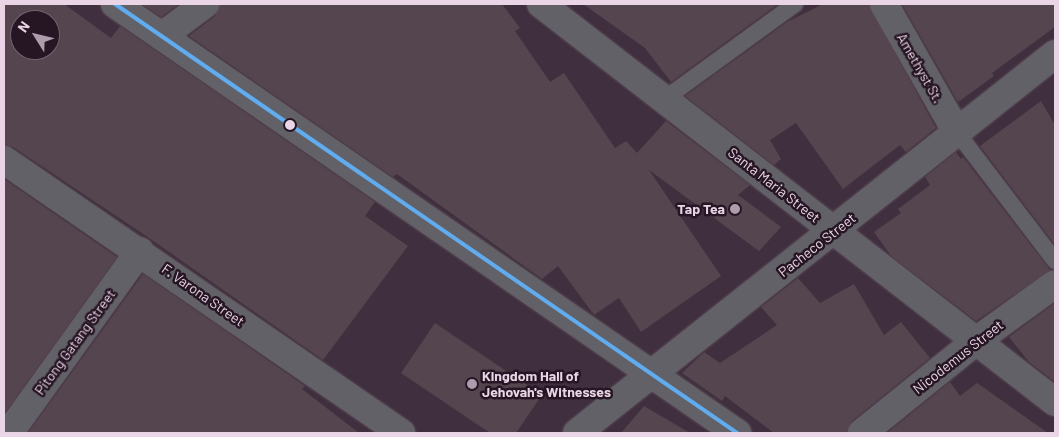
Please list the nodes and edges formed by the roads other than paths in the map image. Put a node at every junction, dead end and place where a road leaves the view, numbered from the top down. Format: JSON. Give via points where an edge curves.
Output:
{"nodes":[{"id":1,"x":115,"y":4,"type":"edge"},
{"id":2,"x":206,"y":4,"type":"edge"},
{"id":3,"x":541,"y":4,"type":"edge"},
{"id":4,"x":795,"y":4,"type":"edge"},
{"id":5,"x":884,"y":4,"type":"edge"},
{"id":6,"x":162,"y":36,"type":"junction"},
{"id":7,"x":1055,"y":54,"type":"edge"},
{"id":8,"x":663,"y":100,"type":"junction"},
{"id":9,"x":956,"y":132,"type":"junction"},
{"id":10,"x":4,"y":160,"type":"edge"},
{"id":11,"x":834,"y":232,"type":"junction"},
{"id":12,"x":140,"y":252,"type":"junction"},
{"id":13,"x":1055,"y":262,"type":"edge"},
{"id":14,"x":1055,"y":284,"type":"edge"},
{"id":15,"x":976,"y":341,"type":"junction"},
{"id":16,"x":650,"y":374,"type":"junction"},
{"id":17,"x":1055,"y":402,"type":"edge"},
{"id":18,"x":10,"y":433,"type":"edge"},
{"id":19,"x":401,"y":433,"type":"edge"},
{"id":20,"x":577,"y":433,"type":"edge"},
{"id":21,"x":737,"y":433,"type":"edge"},
{"id":22,"x":862,"y":433,"type":"edge"}],
"edges":[{"from":1,"to":6,"type":"street"},
{"from":2,"to":6,"type":"street"},
{"from":3,"to":8,"type":"street","name":"Santa Maria Street"},
{"from":4,"to":8,"type":"lane"},
{"from":5,"to":9,"type":"street","name":"Amethyst St."},
{"from":6,"to":16,"type":"street"},
{"from":7,"to":9,"type":"street","name":"Pacheco Street"},
{"from":8,"to":11,"type":"street","name":"Santa Maria Street"},
{"from":9,"to":11,"type":"street","name":"Pacheco Street"},
{"from":9,"to":13,"type":"lane"},
{"from":10,"to":12,"type":"street","name":"F. Varona Street"},
{"from":11,"to":15,"type":"street","name":"Santa Maria Street"},
{"from":11,"to":16,"type":"street","name":"Pacheco Street"},
{"from":12,"to":18,"type":"street","name":"Pitong Gatang Street"},
{"from":12,"to":19,"type":"street","name":"F. Varona Street"},
{"from":14,"to":15,"type":"street","name":"Nicodemus Street"},
{"from":15,"to":17,"type":"street","name":"Santa Maria Street"},
{"from":15,"to":22,"type":"street","name":"Nicodemus Street"},
{"from":16,"to":20,"type":"street","name":"Pacheco Street"},
{"from":16,"to":21,"type":"street"}]}
